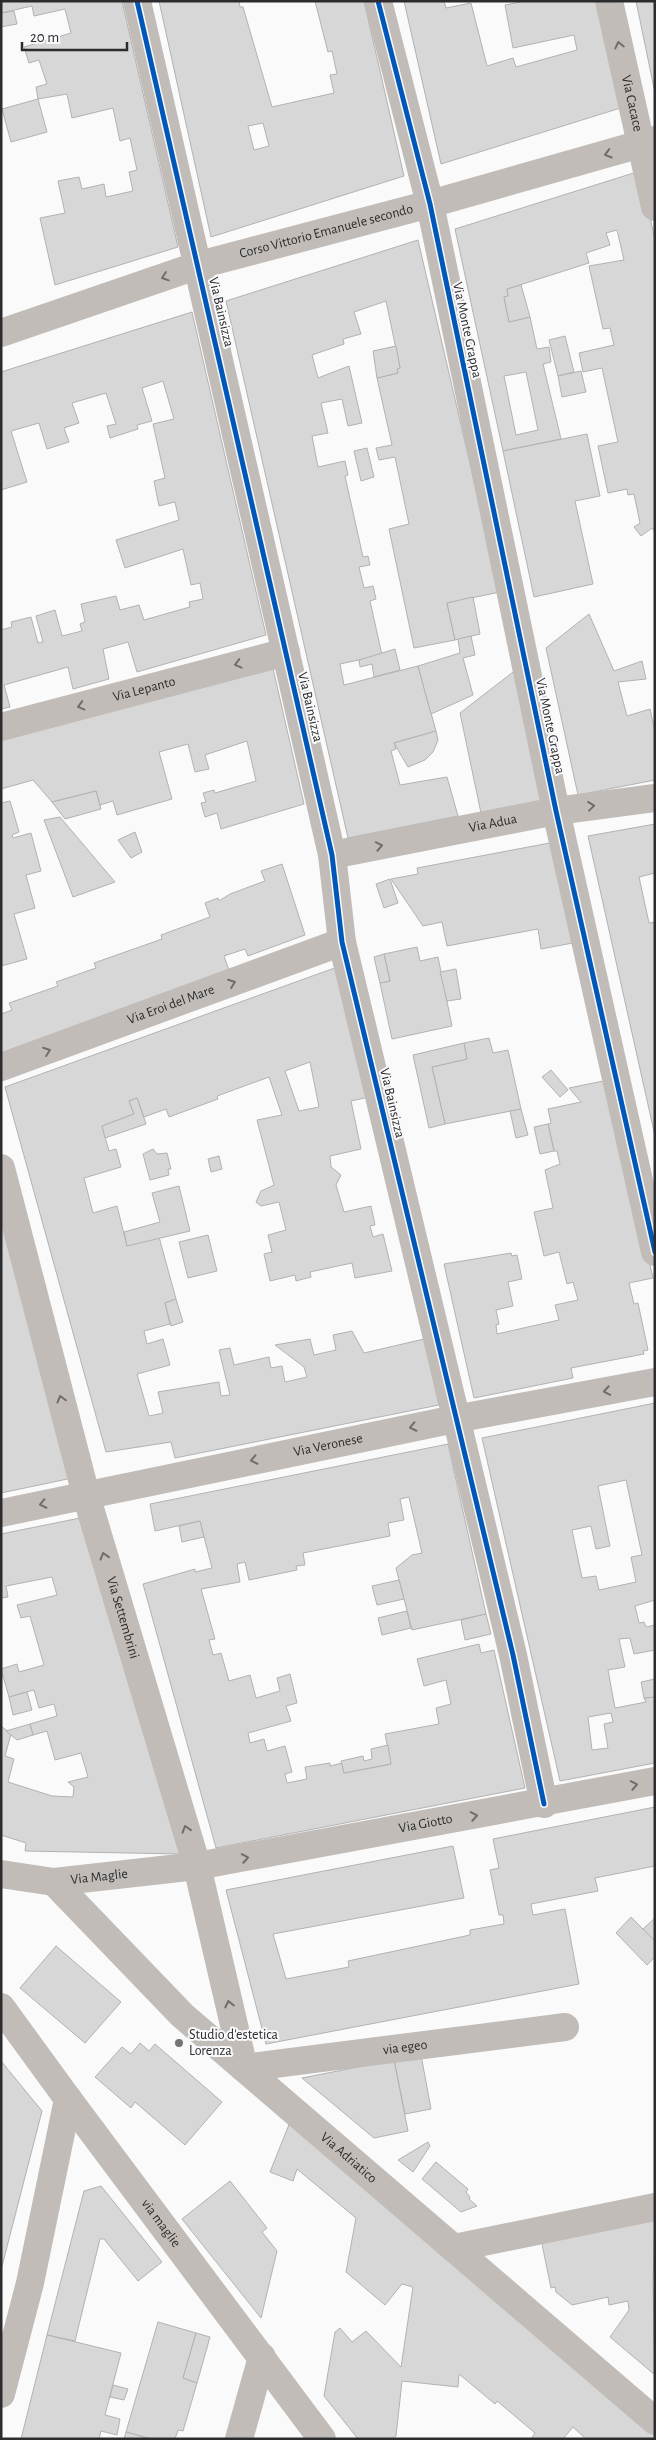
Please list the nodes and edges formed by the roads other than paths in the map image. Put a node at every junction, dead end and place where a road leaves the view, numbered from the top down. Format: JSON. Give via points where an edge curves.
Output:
{"nodes":[{"id":1,"x":137,"y":1,"type":"edge"},
{"id":2,"x":378,"y":1,"type":"edge"},
{"id":3,"x":609,"y":1,"type":"edge"},
{"id":4,"x":648,"y":142,"type":"edge"},
{"id":5,"x":430,"y":204,"type":"junction"},
{"id":6,"x":655,"y":207,"type":"edge"},
{"id":7,"x":199,"y":265,"type":"junction"},
{"id":8,"x":1,"y":333,"type":"edge"},
{"id":9,"x":286,"y":652,"type":"junction"},
{"id":10,"x":1,"y":727,"type":"edge"},
{"id":11,"x":655,"y":798,"type":"edge"},
{"id":12,"x":556,"y":811,"type":"junction"},
{"id":13,"x":332,"y":855,"type":"junction"},
{"id":14,"x":342,"y":942,"type":"junction"},
{"id":15,"x":1,"y":1067,"type":"edge"},
{"id":16,"x":1,"y":1168,"type":"edge"},
{"id":17,"x":655,"y":1252,"type":"edge"},
{"id":18,"x":655,"y":1382,"type":"edge"},
{"id":19,"x":455,"y":1419,"type":"junction"},
{"id":20,"x":86,"y":1495,"type":"junction"},
{"id":21,"x":1,"y":1513,"type":"edge"},
{"id":22,"x":655,"y":1781,"type":"edge"},
{"id":23,"x":544,"y":1804,"type":"junction"},
{"id":24,"x":198,"y":1866,"type":"junction"},
{"id":25,"x":1,"y":1874,"type":"edge"},
{"id":26,"x":54,"y":1882,"type":"junction"},
{"id":27,"x":1,"y":2007,"type":"edge"},
{"id":28,"x":565,"y":2027,"type":"dead end"},
{"id":29,"x":244,"y":2068,"type":"junction"},
{"id":30,"x":68,"y":2099,"type":"junction"},
{"id":31,"x":655,"y":2207,"type":"edge"},
{"id":32,"x":454,"y":2248,"type":"junction"},
{"id":33,"x":262,"y":2357,"type":"junction"},
{"id":34,"x":1,"y":2394,"type":"edge"},
{"id":35,"x":655,"y":2421,"type":"edge"},
{"id":36,"x":239,"y":2439,"type":"edge"},
{"id":37,"x":322,"y":2439,"type":"edge"}],
"edges":[{"from":1,"to":7,"type":"street","name":"Via Bainsizza"},
{"from":2,"to":5,"type":"street","name":"Via Monte Grappa"},
{"from":4,"to":3,"type":"street","name":"Via Cacace","one_way":true},
{"from":4,"to":5,"type":"street","name":"Corso Vittorio Emanuele secondo","one_way":true},
{"from":4,"to":6,"type":"street","name":"Via Cacace"},
{"from":5,"to":7,"type":"street","name":"Corso Vittorio Emanuele secondo"},
{"from":5,"to":12,"type":"street","name":"Via Monte Grappa"},
{"from":7,"to":8,"type":"street","name":"Corso Vittorio Emanuele secondo","one_way":true},
{"from":7,"to":9,"type":"street","name":"Via Bainsizza"},
{"from":9,"to":10,"type":"street","name":"Via Lepanto","one_way":true},
{"from":9,"to":13,"type":"street","name":"Via Bainsizza"},
{"from":12,"to":11,"type":"street","name":"Via Adua","one_way":true},
{"from":13,"to":12,"type":"street","name":"Via Adua","one_way":true},
{"from":12,"to":17,"type":"street","name":"Via Monte Grappa"},
{"from":13,"to":14,"type":"street","name":"Via Bainsizza"},
{"from":15,"to":14,"type":"street","name":"Via Eroi del Mare","one_way":true},
{"from":14,"to":19,"type":"street","name":"Via Bainsizza"},
{"from":20,"to":16,"type":"street","name":"Via Settembrini","one_way":true},
{"from":18,"to":19,"type":"street","name":"Via Veronese","one_way":true},
{"from":19,"to":20,"type":"street","name":"Via Veronese","one_way":true},
{"from":19,"to":23,"type":"street","name":"Via Bainsizza","via":[[513,1655]]},
{"from":20,"to":21,"type":"street","name":"Via Veronese","one_way":true},
{"from":24,"to":20,"type":"street","name":"Via Settembrini","one_way":true},
{"from":23,"to":22,"type":"street","name":"Via Giotto","one_way":true},
{"from":24,"to":23,"type":"street","name":"Via Giotto","one_way":true},
{"from":24,"to":26,"type":"street","name":"Via Maglie"},
{"from":29,"to":24,"type":"street","name":"Via Settembrini","one_way":true},
{"from":25,"to":26,"type":"street","name":"Via Maglie"},
{"from":26,"to":29,"type":"street","name":"Via Adriatico","via":[[182,2015]]},
{"from":27,"to":30,"type":"street","name":"via maglie"},
{"from":28,"to":29,"type":"street","name":"via egeo"},
{"from":29,"to":32,"type":"street","name":"Via Adriatico"},
{"from":30,"to":33,"type":"street","name":"via maglie"},
{"from":30,"to":34,"type":"street","via":[[30,2283]]},
{"from":31,"to":32,"type":"street"},
{"from":32,"to":35,"type":"street","name":"Via Adriatico"},
{"from":33,"to":36,"type":"street"},
{"from":33,"to":37,"type":"street","name":"via maglie"}]}
